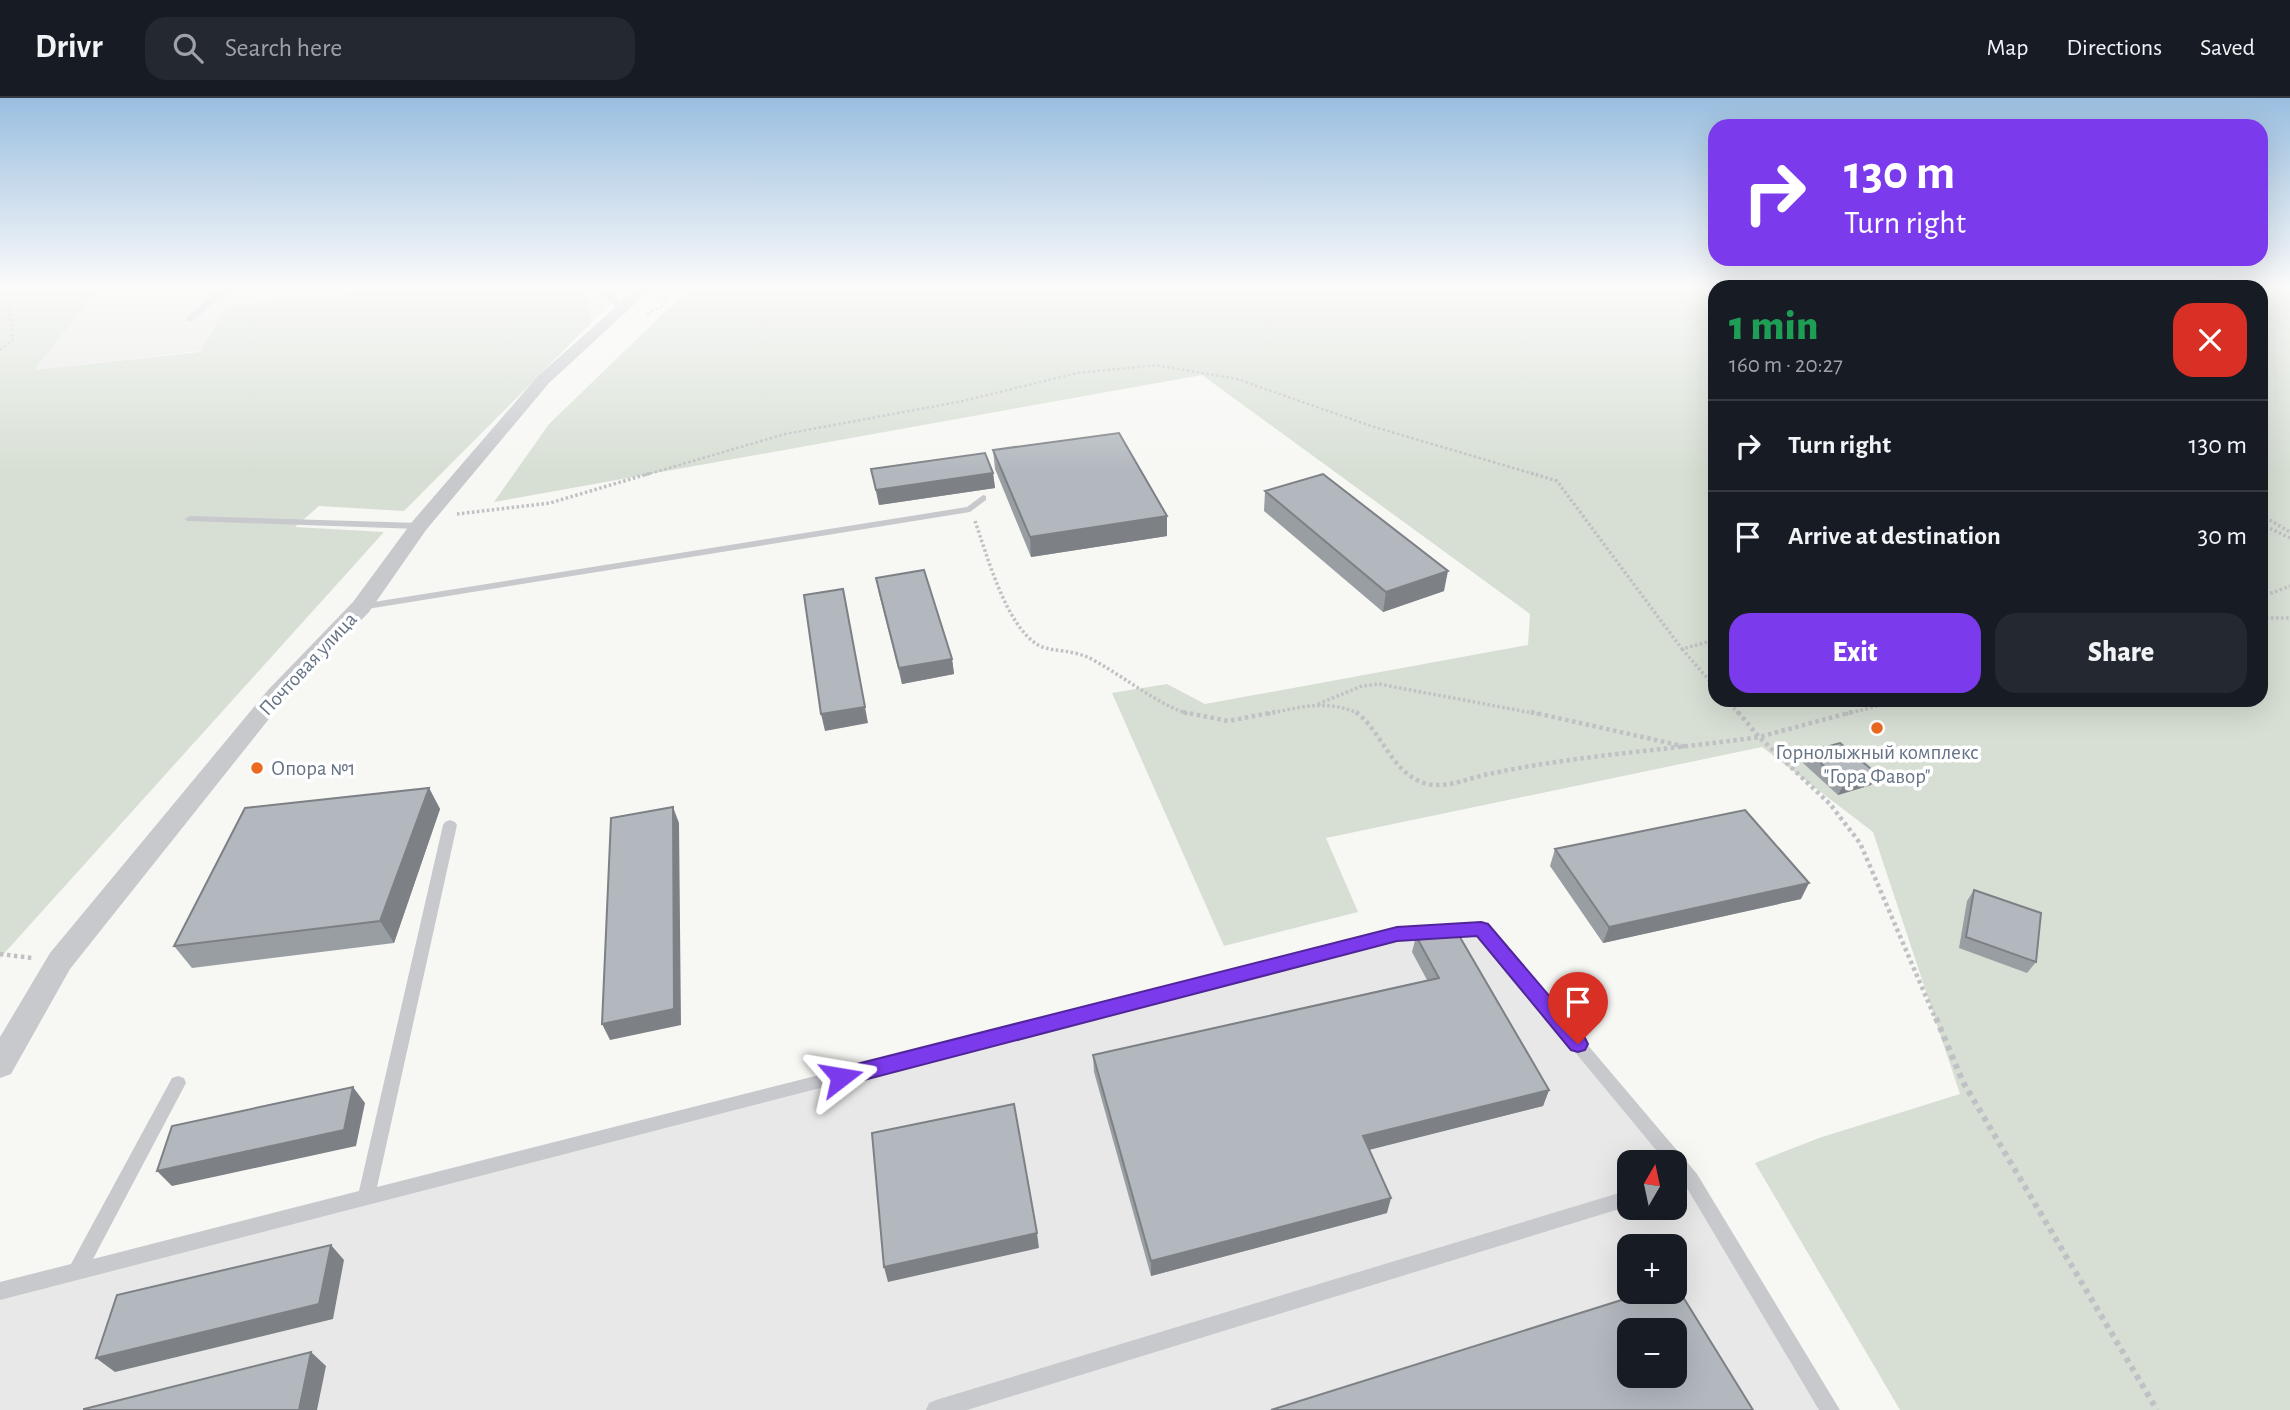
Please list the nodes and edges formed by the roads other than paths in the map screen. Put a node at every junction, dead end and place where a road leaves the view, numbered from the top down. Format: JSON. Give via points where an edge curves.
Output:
{"nodes":[{"id":1,"x":579,"y":348,"type":"edge"},
{"id":2,"x":984,"y":498,"type":"dead end"},
{"id":3,"x":190,"y":519,"type":"dead end"},
{"id":4,"x":422,"y":522,"type":"junction"},
{"id":5,"x":361,"y":607,"type":"junction"},
{"id":6,"x":450,"y":825,"type":"dead end"},
{"id":7,"x":0,"y":1065,"type":"edge"},
{"id":8,"x":178,"y":1083,"type":"dead end"},
{"id":9,"x":1657,"y":1150,"type":"edge"},
{"id":10,"x":1687,"y":1188,"type":"edge"},
{"id":11,"x":366,"y":1199,"type":"junction"},
{"id":12,"x":1617,"y":1202,"type":"edge"},
{"id":13,"x":76,"y":1272,"type":"junction"},
{"id":14,"x":0,"y":1292,"type":"edge"},
{"id":15,"x":936,"y":1410,"type":"edge"},
{"id":16,"x":1830,"y":1410,"type":"edge"}],
"edges":[{"from":1,"to":4,"type":"street","name":"Почтовая улица","via":[[543,380]]},
{"from":2,"to":5,"type":"lane","via":[[970,509]]},
{"from":3,"to":4,"type":"lane"},
{"from":4,"to":5,"type":"street","name":"Почтовая улица"},
{"from":5,"to":7,"type":"street","name":"Почтовая улица","via":[[276,695],[60,961]]},
{"from":6,"to":11,"type":"lane"},
{"from":8,"to":13,"type":"lane"},
{"from":9,"to":11,"type":"lane","via":[[1481,929],[1397,934]]},
{"from":10,"to":16,"type":"lane"},
{"from":11,"to":13,"type":"lane"},
{"from":12,"to":15,"type":"lane"},
{"from":13,"to":14,"type":"lane"}]}
